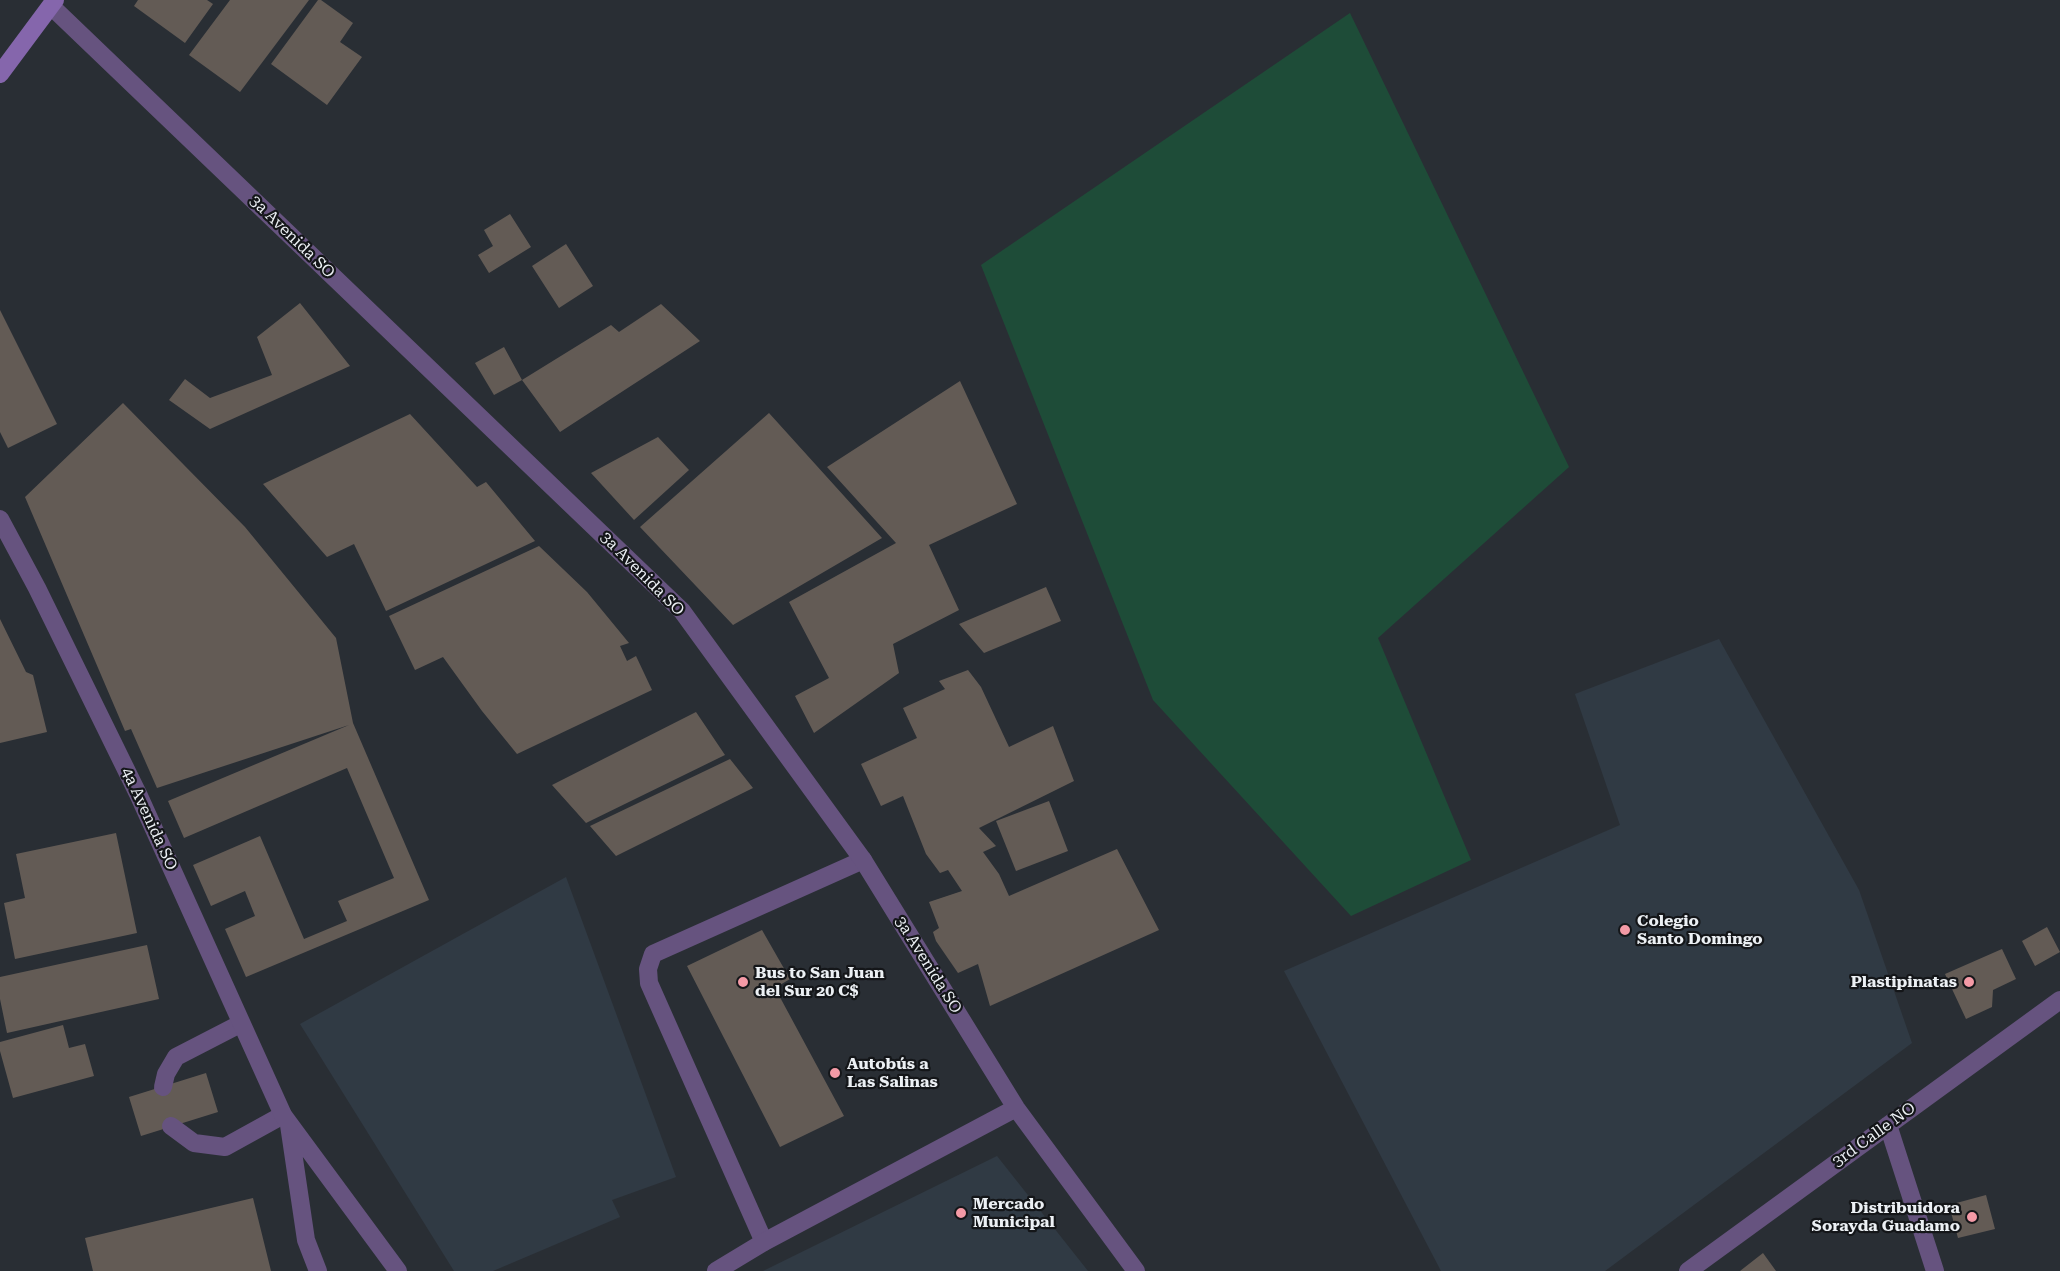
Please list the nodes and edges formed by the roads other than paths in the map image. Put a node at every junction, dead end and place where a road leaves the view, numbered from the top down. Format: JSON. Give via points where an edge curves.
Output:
{"nodes":[{"id":1,"x":53,"y":3,"type":"edge"},
{"id":2,"x":0,"y":74,"type":"edge"},
{"id":3,"x":0,"y":519,"type":"edge"},
{"id":4,"x":863,"y":860,"type":"junction"},
{"id":5,"x":2060,"y":1000,"type":"edge"},
{"id":6,"x":240,"y":1024,"type":"junction"},
{"id":7,"x":163,"y":1087,"type":"dead end"},
{"id":8,"x":1016,"y":1108,"type":"junction"},
{"id":9,"x":286,"y":1119,"type":"junction"},
{"id":10,"x":1888,"y":1125,"type":"junction"},
{"id":11,"x":171,"y":1126,"type":"dead end"},
{"id":12,"x":764,"y":1242,"type":"junction"},
{"id":13,"x":318,"y":1271,"type":"edge"},
{"id":14,"x":398,"y":1271,"type":"edge"},
{"id":15,"x":716,"y":1271,"type":"edge"},
{"id":16,"x":1136,"y":1271,"type":"edge"},
{"id":17,"x":1688,"y":1271,"type":"edge"},
{"id":18,"x":1935,"y":1271,"type":"edge"}],
"edges":[{"from":1,"to":2,"type":"main road"},
{"from":1,"to":4,"type":"street","name":"3a Avenida SO","via":[[682,611]]},
{"from":3,"to":6,"type":"street","name":"4a Avenida SO","via":[[139,796]]},
{"from":4,"to":8,"type":"street","name":"3a Avenida SO"},
{"from":4,"to":12,"type":"street","via":[[653,954],[648,969],[649,983]]},
{"from":5,"to":10,"type":"street","name":"3rd Calle NO"},
{"from":6,"to":7,"type":"street","via":[[176,1057]]},
{"from":6,"to":9,"type":"street","name":"4a Avenida SO"},
{"from":8,"to":12,"type":"street"},
{"from":8,"to":16,"type":"street","name":"3a Avenida SO"},
{"from":9,"to":11,"type":"street","via":[[225,1146],[194,1143]]},
{"from":9,"to":13,"type":"street","via":[[306,1240]]},
{"from":9,"to":14,"type":"street"},
{"from":10,"to":17,"type":"street","name":"3rd Calle NO"},
{"from":10,"to":18,"type":"street"},
{"from":12,"to":15,"type":"street"}]}
